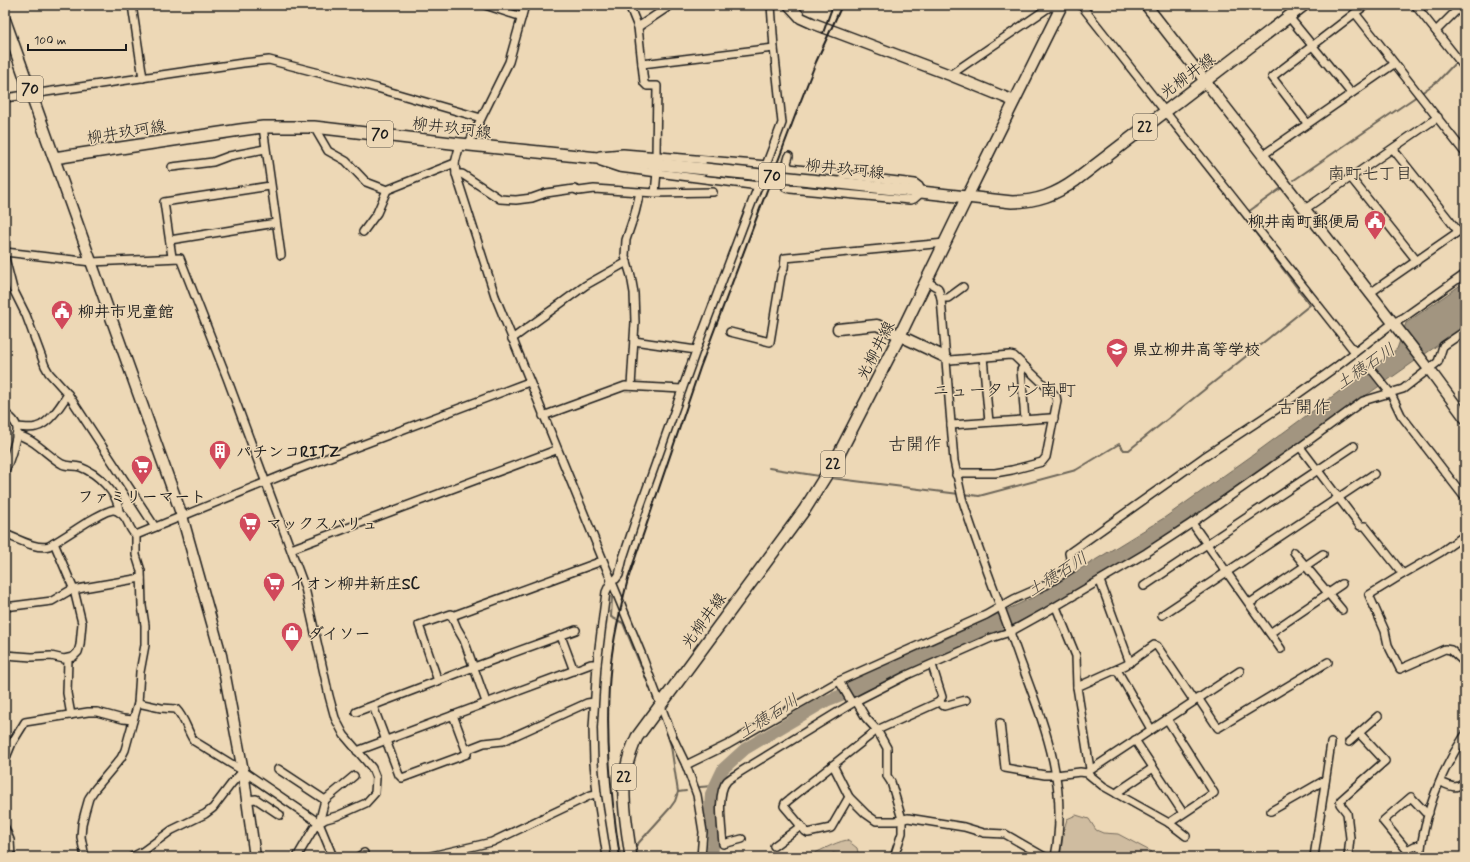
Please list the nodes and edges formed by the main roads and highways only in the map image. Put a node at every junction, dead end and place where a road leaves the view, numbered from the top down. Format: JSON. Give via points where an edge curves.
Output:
{"nodes":[{"id":1,"x":1304,"y":5,"type":"edge"},
{"id":2,"x":5,"y":21,"type":"edge"},
{"id":3,"x":967,"y":197,"type":"junction"},
{"id":4,"x":631,"y":853,"type":"edge"}],
"edges":[{"from":1,"to":3,"type":"main road","name":"光柳井線","number":"22","via":[[1070,184],[1052,195],[1012,202]]},
{"from":2,"to":3,"type":"main road","name":"柳井玖珂線","number":"70","bridge":true,"via":[[54,158],[263,128],[314,127]]},
{"from":3,"to":4,"type":"main road","name":"光柳井線","number":"22","via":[[838,456],[806,509],[637,737],[626,763],[623,796]]}]}
